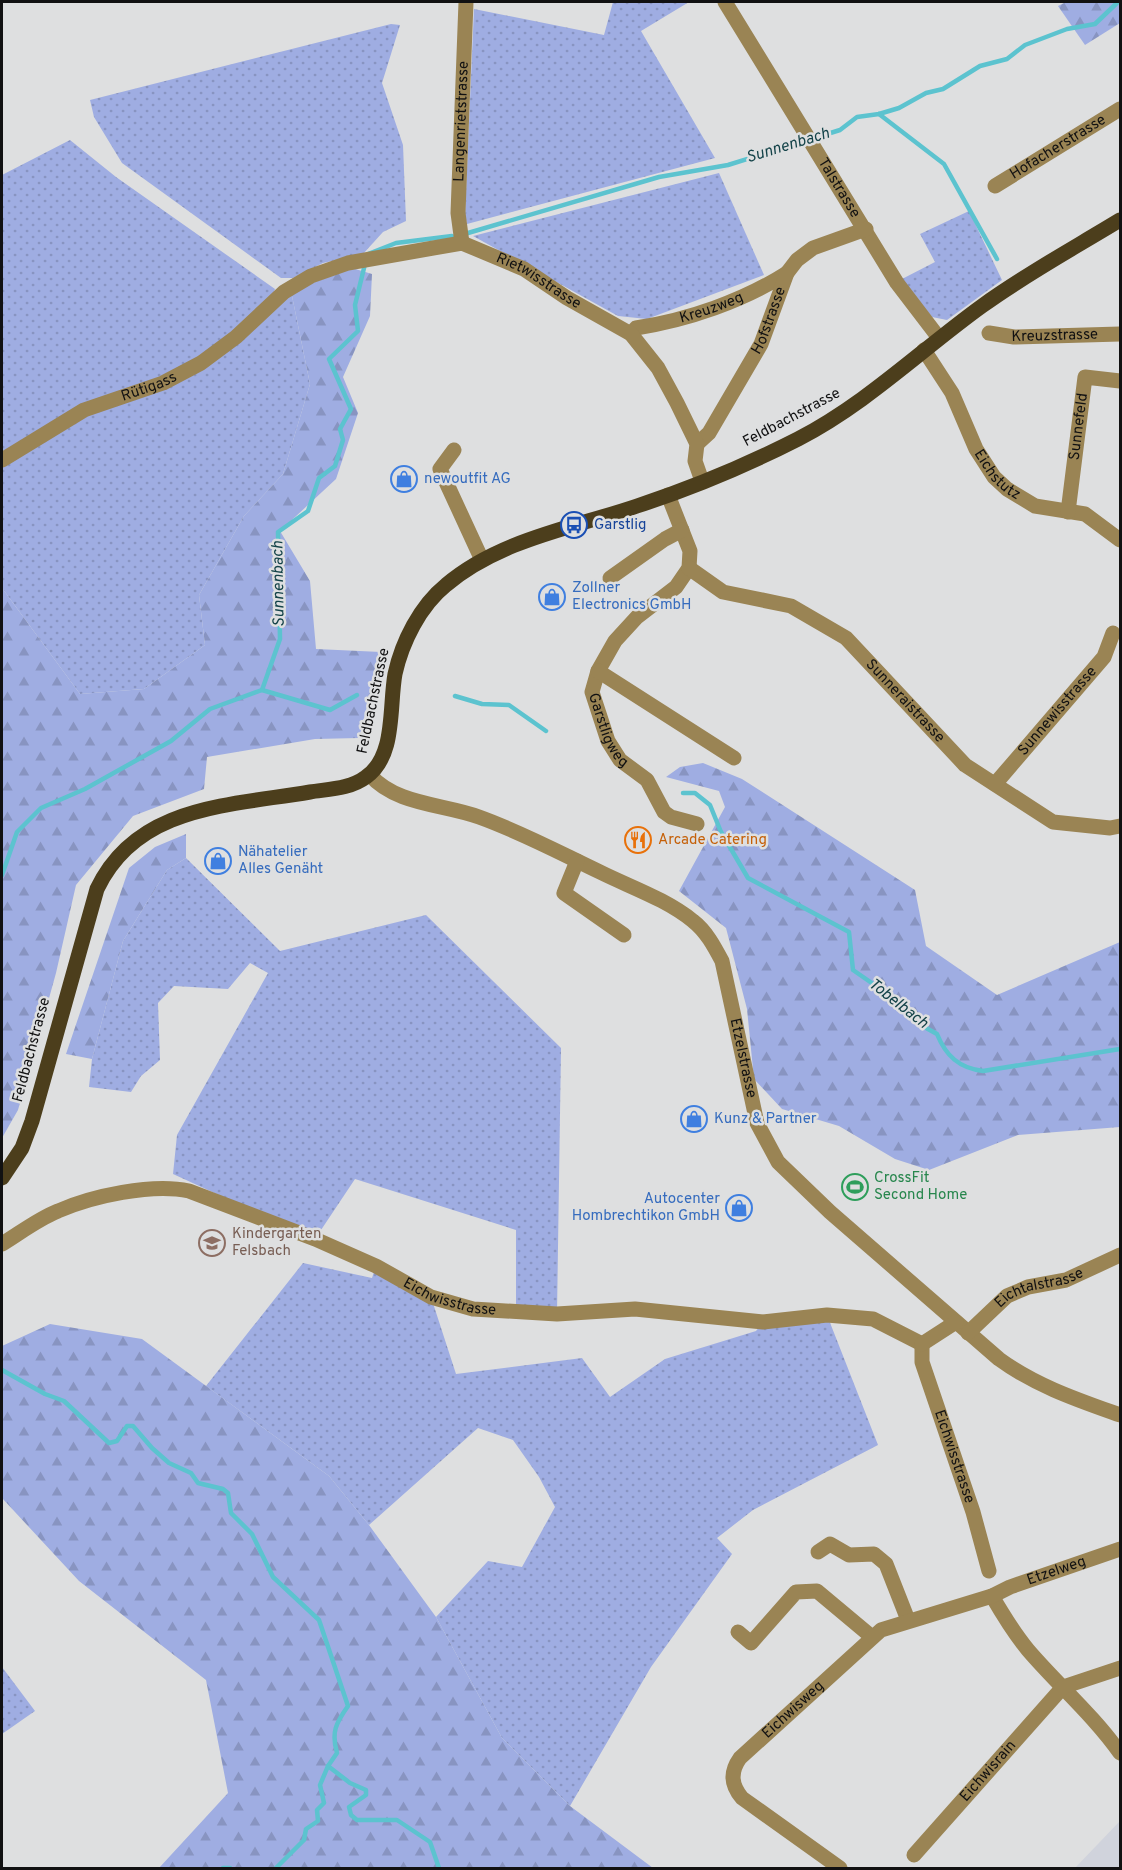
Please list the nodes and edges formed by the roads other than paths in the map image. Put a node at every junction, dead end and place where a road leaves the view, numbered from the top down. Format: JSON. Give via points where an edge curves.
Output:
{"nodes":[{"id":1,"x":466,"y":2,"type":"edge"},
{"id":2,"x":725,"y":2,"type":"edge"},
{"id":3,"x":1120,"y":109,"type":"edge"},
{"id":4,"x":994,"y":186,"type":"dead end"},
{"id":5,"x":1120,"y":220,"type":"edge"},
{"id":6,"x":866,"y":229,"type":"junction"},
{"id":7,"x":462,"y":243,"type":"junction"},
{"id":8,"x":787,"y":273,"type":"junction"},
{"id":9,"x":989,"y":333,"type":"dead end"},
{"id":10,"x":632,"y":334,"type":"junction"},
{"id":11,"x":1120,"y":334,"type":"edge"},
{"id":12,"x":939,"y":338,"type":"junction"},
{"id":13,"x":924,"y":350,"type":"junction"},
{"id":14,"x":1120,"y":381,"type":"edge"},
{"id":15,"x":697,"y":444,"type":"junction"},
{"id":16,"x":454,"y":450,"type":"dead end"},
{"id":17,"x":2,"y":460,"type":"edge"},
{"id":18,"x":702,"y":481,"type":"junction"},
{"id":19,"x":668,"y":495,"type":"junction"},
{"id":20,"x":1068,"y":512,"type":"junction"},
{"id":21,"x":682,"y":530,"type":"junction"},
{"id":22,"x":1120,"y":540,"type":"edge"},
{"id":23,"x":482,"y":561,"type":"junction"},
{"id":24,"x":689,"y":568,"type":"junction"},
{"id":25,"x":610,"y":578,"type":"dead end"},
{"id":26,"x":1113,"y":633,"type":"dead end"},
{"id":27,"x":598,"y":671,"type":"junction"},
{"id":28,"x":734,"y":758,"type":"dead end"},
{"id":29,"x":370,"y":775,"type":"junction"},
{"id":30,"x":995,"y":784,"type":"junction"},
{"id":31,"x":697,"y":824,"type":"dead end"},
{"id":32,"x":1120,"y":826,"type":"edge"},
{"id":33,"x":577,"y":861,"type":"junction"},
{"id":34,"x":624,"y":935,"type":"dead end"},
{"id":35,"x":2,"y":1178,"type":"edge"},
{"id":36,"x":2,"y":1244,"type":"edge"},
{"id":37,"x":1120,"y":1256,"type":"edge"},
{"id":38,"x":956,"y":1322,"type":"junction"},
{"id":39,"x":968,"y":1333,"type":"junction"},
{"id":40,"x":922,"y":1344,"type":"junction"},
{"id":41,"x":1120,"y":1415,"type":"edge"},
{"id":42,"x":1120,"y":1549,"type":"edge"},
{"id":43,"x":818,"y":1552,"type":"dead end"},
{"id":44,"x":989,"y":1571,"type":"dead end"},
{"id":45,"x":992,"y":1596,"type":"junction"},
{"id":46,"x":909,"y":1620,"type":"junction"},
{"id":47,"x":738,"y":1632,"type":"dead end"},
{"id":48,"x":872,"y":1637,"type":"junction"},
{"id":49,"x":1120,"y":1668,"type":"edge"},
{"id":50,"x":1064,"y":1687,"type":"junction"},
{"id":51,"x":1120,"y":1753,"type":"edge"},
{"id":52,"x":914,"y":1854,"type":"dead end"},
{"id":53,"x":840,"y":1869,"type":"edge"}],
"edges":[{"from":1,"to":7,"type":"street","name":"Langenrietstrasse","via":[[458,213]]},
{"from":2,"to":6,"type":"street","name":"Talstrasse"},
{"from":3,"to":4,"type":"street","name":"Hofacherstrasse"},
{"from":5,"to":12,"type":"main road","name":"Feldbachstrasse","via":[[1015,283]]},
{"from":6,"to":8,"type":"street","name":"Hofstrasse","via":[[813,248]]},
{"from":6,"to":12,"type":"street","name":"Talstrasse","via":[[897,283]]},
{"from":7,"to":10,"type":"street","name":"Rietwisstrasse","via":[[524,269]]},
{"from":7,"to":17,"type":"street","name":"Rütigass","via":[[335,267],[301,281],[201,363],[163,382],[84,410]]},
{"from":8,"to":10,"type":"street","name":"Kreuzweg","via":[[756,292],[697,313],[636,328]]},
{"from":8,"to":15,"type":"street","name":"Hofstrasse","via":[[761,344],[709,433]]},
{"from":9,"to":11,"type":"street","name":"Kreuzstrasse","via":[[1014,337]]},
{"from":10,"to":15,"type":"street","name":"Rietwisstrasse","via":[[658,368]]},
{"from":12,"to":13,"type":"main road","name":"Feldbachstrasse"},
{"from":13,"to":18,"type":"main road","name":"Feldbachstrasse","via":[[826,424]]},
{"from":13,"to":20,"type":"street","name":"Eichstutz","via":[[952,393],[976,449],[994,477],[1035,506]]},
{"from":14,"to":20,"type":"street","name":"Sunnefeld","via":[[1085,378]]},
{"from":15,"to":18,"type":"street","name":"Rietwisstrasse","via":[[695,461]]},
{"from":16,"to":23,"type":"street","via":[[440,469]]},
{"from":18,"to":19,"type":"main road","name":"Feldbachstrasse"},
{"from":19,"to":21,"type":"street"},
{"from":19,"to":23,"type":"main road","name":"Feldbachstrasse","via":[[532,538]]},
{"from":20,"to":22,"type":"street","name":"Eichstutz","via":[[1085,514]]},
{"from":21,"to":24,"type":"street","via":[[691,556]]},
{"from":21,"to":25,"type":"street"},
{"from":23,"to":29,"type":"main road","name":"Feldbachstrasse","via":[[435,595],[412,631],[395,674],[384,752]]},
{"from":24,"to":27,"type":"street","name":"Garstligweg","via":[[676,586],[623,632]]},
{"from":24,"to":30,"type":"street","name":"Sunneraistrasse","via":[[723,592],[791,606],[846,638],[966,765]]},
{"from":26,"to":30,"type":"street","name":"Sunnewisstrasse","via":[[1104,657]]},
{"from":27,"to":28,"type":"street"},
{"from":27,"to":31,"type":"street","name":"Garstligweg","via":[[592,686],[594,703],[608,741],[620,760],[646,780],[664,812]]},
{"from":29,"to":33,"type":"street","name":"Etzelstrasse","via":[[396,794],[478,816]]},
{"from":29,"to":35,"type":"main road","name":"Feldbachstrasse","via":[[350,785],[198,811],[154,826],[121,851],[105,871],[89,910],[32,1121],[22,1148]]},
{"from":30,"to":32,"type":"street","name":"Sunneraistrasse","via":[[1053,822]]},
{"from":33,"to":34,"type":"street","via":[[564,892]]},
{"from":33,"to":38,"type":"street","name":"Etzelstrasse","via":[[674,908],[708,937],[729,983],[749,1089],[764,1142],[799,1185]]},
{"from":36,"to":40,"type":"street","name":"Eichwisstrasse","via":[[57,1211],[105,1196],[169,1187],[315,1239],[376,1266],[431,1297],[473,1309],[557,1314],[635,1309],[763,1323],[827,1315],[873,1319]]},
{"from":37,"to":39,"type":"street","name":"Eichtalstrasse","via":[[1066,1280],[1028,1287],[1007,1296]]},
{"from":38,"to":39,"type":"street","name":"Etzelstrasse"},
{"from":38,"to":40,"type":"street"},
{"from":39,"to":41,"type":"street","name":"Etzelstrasse","via":[[1023,1377]]},
{"from":40,"to":44,"type":"street","name":"Eichwisstrasse","via":[[922,1362]]},
{"from":42,"to":45,"type":"street","name":"Etzelweg"},
{"from":43,"to":46,"type":"street","via":[[830,1544],[849,1555],[874,1554],[885,1564]]},
{"from":45,"to":46,"type":"street","name":"Eichwisweg"},
{"from":45,"to":50,"type":"street","via":[[1018,1637]]},
{"from":46,"to":48,"type":"street","name":"Eichwisweg"},
{"from":47,"to":48,"type":"street","via":[[751,1643],[796,1592],[817,1591]]},
{"from":48,"to":53,"type":"street","name":"Eichwisweg","via":[[740,1758],[733,1774],[735,1790],[742,1798]]},
{"from":49,"to":50,"type":"street"},
{"from":50,"to":51,"type":"street"},
{"from":50,"to":52,"type":"street","name":"Eichwisrain"}]}
